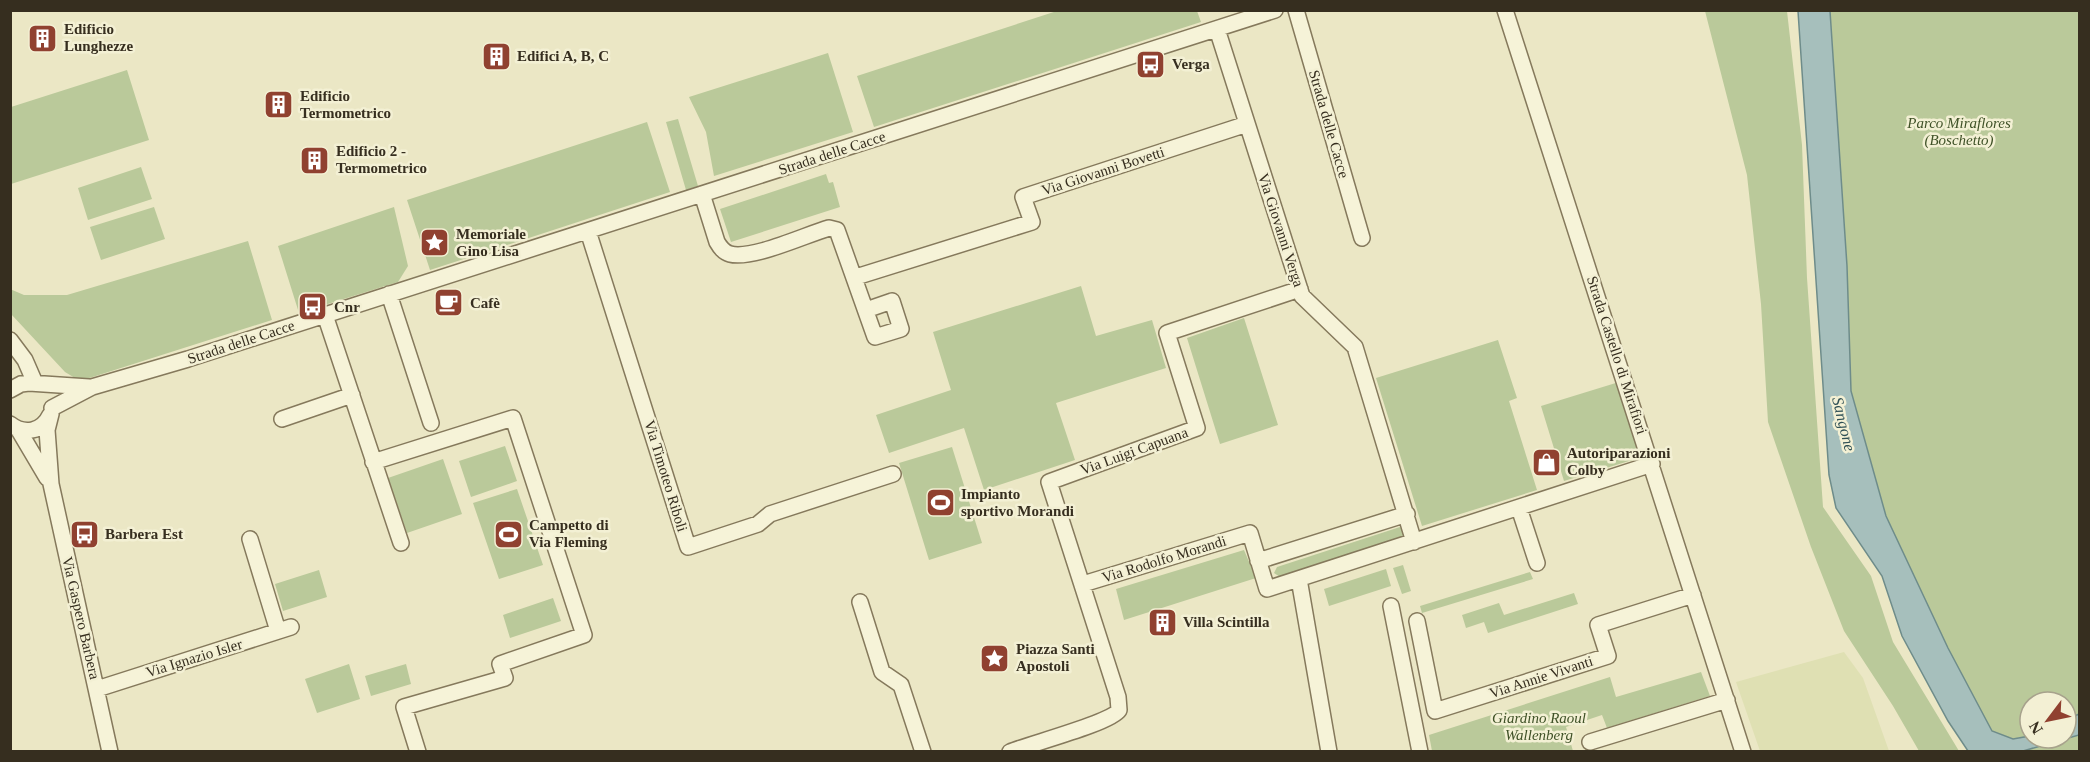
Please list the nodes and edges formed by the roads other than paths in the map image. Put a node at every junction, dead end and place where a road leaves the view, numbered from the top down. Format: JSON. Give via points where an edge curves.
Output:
{"nodes":[{"id":1,"x":1275,"y":10,"type":"edge"},
{"id":2,"x":1296,"y":10,"type":"edge"},
{"id":3,"x":1504,"y":10,"type":"edge"},
{"id":4,"x":1216,"y":29,"type":"junction"},
{"id":5,"x":1247,"y":124,"type":"junction"},
{"id":6,"x":702,"y":194,"type":"junction"},
{"id":7,"x":588,"y":231,"type":"junction"},
{"id":8,"x":1362,"y":238,"type":"dead end"},
{"id":9,"x":856,"y":277,"type":"junction"},
{"id":10,"x":1300,"y":289,"type":"junction"},
{"id":11,"x":389,"y":294,"type":"junction"},
{"id":12,"x":866,"y":310,"type":"dead end"},
{"id":13,"x":325,"y":315,"type":"junction"},
{"id":14,"x":10,"y":340,"type":"edge"},
{"id":15,"x":37,"y":384,"type":"junction"},
{"id":16,"x":92,"y":387,"type":"junction"},
{"id":17,"x":10,"y":390,"type":"edge"},
{"id":18,"x":352,"y":395,"type":"junction"},
{"id":19,"x":51,"y":411,"type":"junction"},
{"id":20,"x":282,"y":419,"type":"dead end"},
{"id":21,"x":431,"y":423,"type":"dead end"},
{"id":22,"x":13,"y":427,"type":"edge"},
{"id":23,"x":373,"y":462,"type":"junction"},
{"id":24,"x":1652,"y":464,"type":"junction"},
{"id":25,"x":893,"y":474,"type":"dead end"},
{"id":26,"x":51,"y":484,"type":"junction"},
{"id":27,"x":1519,"y":508,"type":"junction"},
{"id":28,"x":1407,"y":514,"type":"junction"},
{"id":29,"x":250,"y":540,"type":"dead end"},
{"id":30,"x":1414,"y":542,"type":"junction"},
{"id":31,"x":401,"y":543,"type":"dead end"},
{"id":32,"x":1258,"y":561,"type":"junction"},
{"id":33,"x":1537,"y":563,"type":"dead end"},
{"id":34,"x":1299,"y":579,"type":"junction"},
{"id":35,"x":1083,"y":584,"type":"junction"},
{"id":36,"x":1693,"y":594,"type":"junction"},
{"id":37,"x":860,"y":602,"type":"dead end"},
{"id":38,"x":1391,"y":606,"type":"dead end"},
{"id":39,"x":1417,"y":621,"type":"dead end"},
{"id":40,"x":97,"y":689,"type":"junction"},
{"id":41,"x":1727,"y":700,"type":"junction"},
{"id":42,"x":1590,"y":742,"type":"dead end"},
{"id":43,"x":110,"y":752,"type":"edge"},
{"id":44,"x":418,"y":752,"type":"edge"},
{"id":45,"x":923,"y":752,"type":"edge"},
{"id":46,"x":1010,"y":752,"type":"edge"},
{"id":47,"x":1329,"y":752,"type":"edge"},
{"id":48,"x":1420,"y":752,"type":"edge"},
{"id":49,"x":1743,"y":752,"type":"edge"}],
"edges":[{"from":1,"to":4,"type":"street","name":"Strada delle Cacce"},
{"from":2,"to":8,"type":"street","name":"Strada delle Cacce"},
{"from":3,"to":24,"type":"street","name":"Strada Castello di Mirafiori"},
{"from":4,"to":5,"type":"street","name":"Via Giovanni Verga"},
{"from":4,"to":6,"type":"street","name":"Strada delle Cacce"},
{"from":5,"to":9,"type":"street","name":"Via Giovanni Bovetti","via":[[1023,197],[1032,222]]},
{"from":5,"to":10,"type":"street","name":"Via Giovanni Verga"},
{"from":6,"to":7,"type":"street","name":"Strada delle Cacce"},
{"from":6,"to":9,"type":"street","via":[[717,242],[726,253],[749,254],[833,228],[841,235]]},
{"from":7,"to":11,"type":"street","name":"Strada delle Cacce"},
{"from":7,"to":25,"type":"street","name":"Via Timoteo Riboli","via":[[688,547],[758,524],[770,514]]},
{"from":9,"to":12,"type":"street"},
{"from":10,"to":28,"type":"street","name":"Via Giovanni Verga","via":[[1306,302],[1355,347]]},
{"from":10,"to":35,"type":"street","name":"Via Luigi Capuana","via":[[1167,333],[1197,429],[1049,482]]},
{"from":11,"to":13,"type":"street","name":"Strada delle Cacce"},
{"from":11,"to":21,"type":"street"},
{"from":13,"to":16,"type":"street","name":"Strada delle Cacce"},
{"from":13,"to":18,"type":"street"},
{"from":14,"to":15,"type":"street"},
{"from":15,"to":16,"type":"street","name":"Strada delle Cacce"},
{"from":15,"to":17,"type":"street","name":"Strada delle Cacce","via":[[21,384]]},
{"from":15,"to":19,"type":"street","via":[[48,394]]},
{"from":16,"to":19,"type":"street","name":"Strada delle Cacce"},
{"from":18,"to":20,"type":"street"},
{"from":18,"to":23,"type":"street"},
{"from":19,"to":22,"type":"street","name":"Strada delle Cacce","via":[[48,420],[37,429]]},
{"from":19,"to":26,"type":"street","name":"Via Gaspero Barbera","via":[[47,430]]},
{"from":22,"to":26,"type":"street","name":"Via Gaspero Barbera"},
{"from":23,"to":31,"type":"street"},
{"from":23,"to":44,"type":"street","via":[[513,418],[584,635],[500,664],[505,678],[404,707]]},
{"from":24,"to":27,"type":"street","name":"Via Rodolfo Morandi"},
{"from":24,"to":36,"type":"street","name":"Strada Castello di Mirafiori"},
{"from":26,"to":40,"type":"street","name":"Via Gaspero Barbera"},
{"from":27,"to":30,"type":"street","name":"Via Rodolfo Morandi"},
{"from":27,"to":33,"type":"street"},
{"from":28,"to":30,"type":"street"},
{"from":28,"to":32,"type":"street"},
{"from":29,"to":40,"type":"street","name":"Via Ignazio Isler","via":[[284,629]]},
{"from":30,"to":34,"type":"street","name":"Via Rodolfo Morandi"},
{"from":32,"to":34,"type":"street","name":"Via Rodolfo Morandi","via":[[1267,589]]},
{"from":32,"to":35,"type":"street","name":"Via Rodolfo Morandi","via":[[1250,533]]},
{"from":34,"to":47,"type":"street"},
{"from":35,"to":46,"type":"street","name":"Via Rodolfo Morandi","via":[[1119,710],[1095,723]]},
{"from":36,"to":39,"type":"street","name":"Via Annie Vivanti","via":[[1598,625],[1608,656],[1435,711]]},
{"from":36,"to":41,"type":"street","name":"Strada Castello di Mirafiori"},
{"from":37,"to":45,"type":"street","via":[[882,672],[901,685]]},
{"from":38,"to":48,"type":"street"},
{"from":40,"to":43,"type":"street","name":"Via Gaspero Barbera"},
{"from":41,"to":42,"type":"street"},
{"from":41,"to":49,"type":"street","name":"Strada Castello di Mirafiori"}]}
